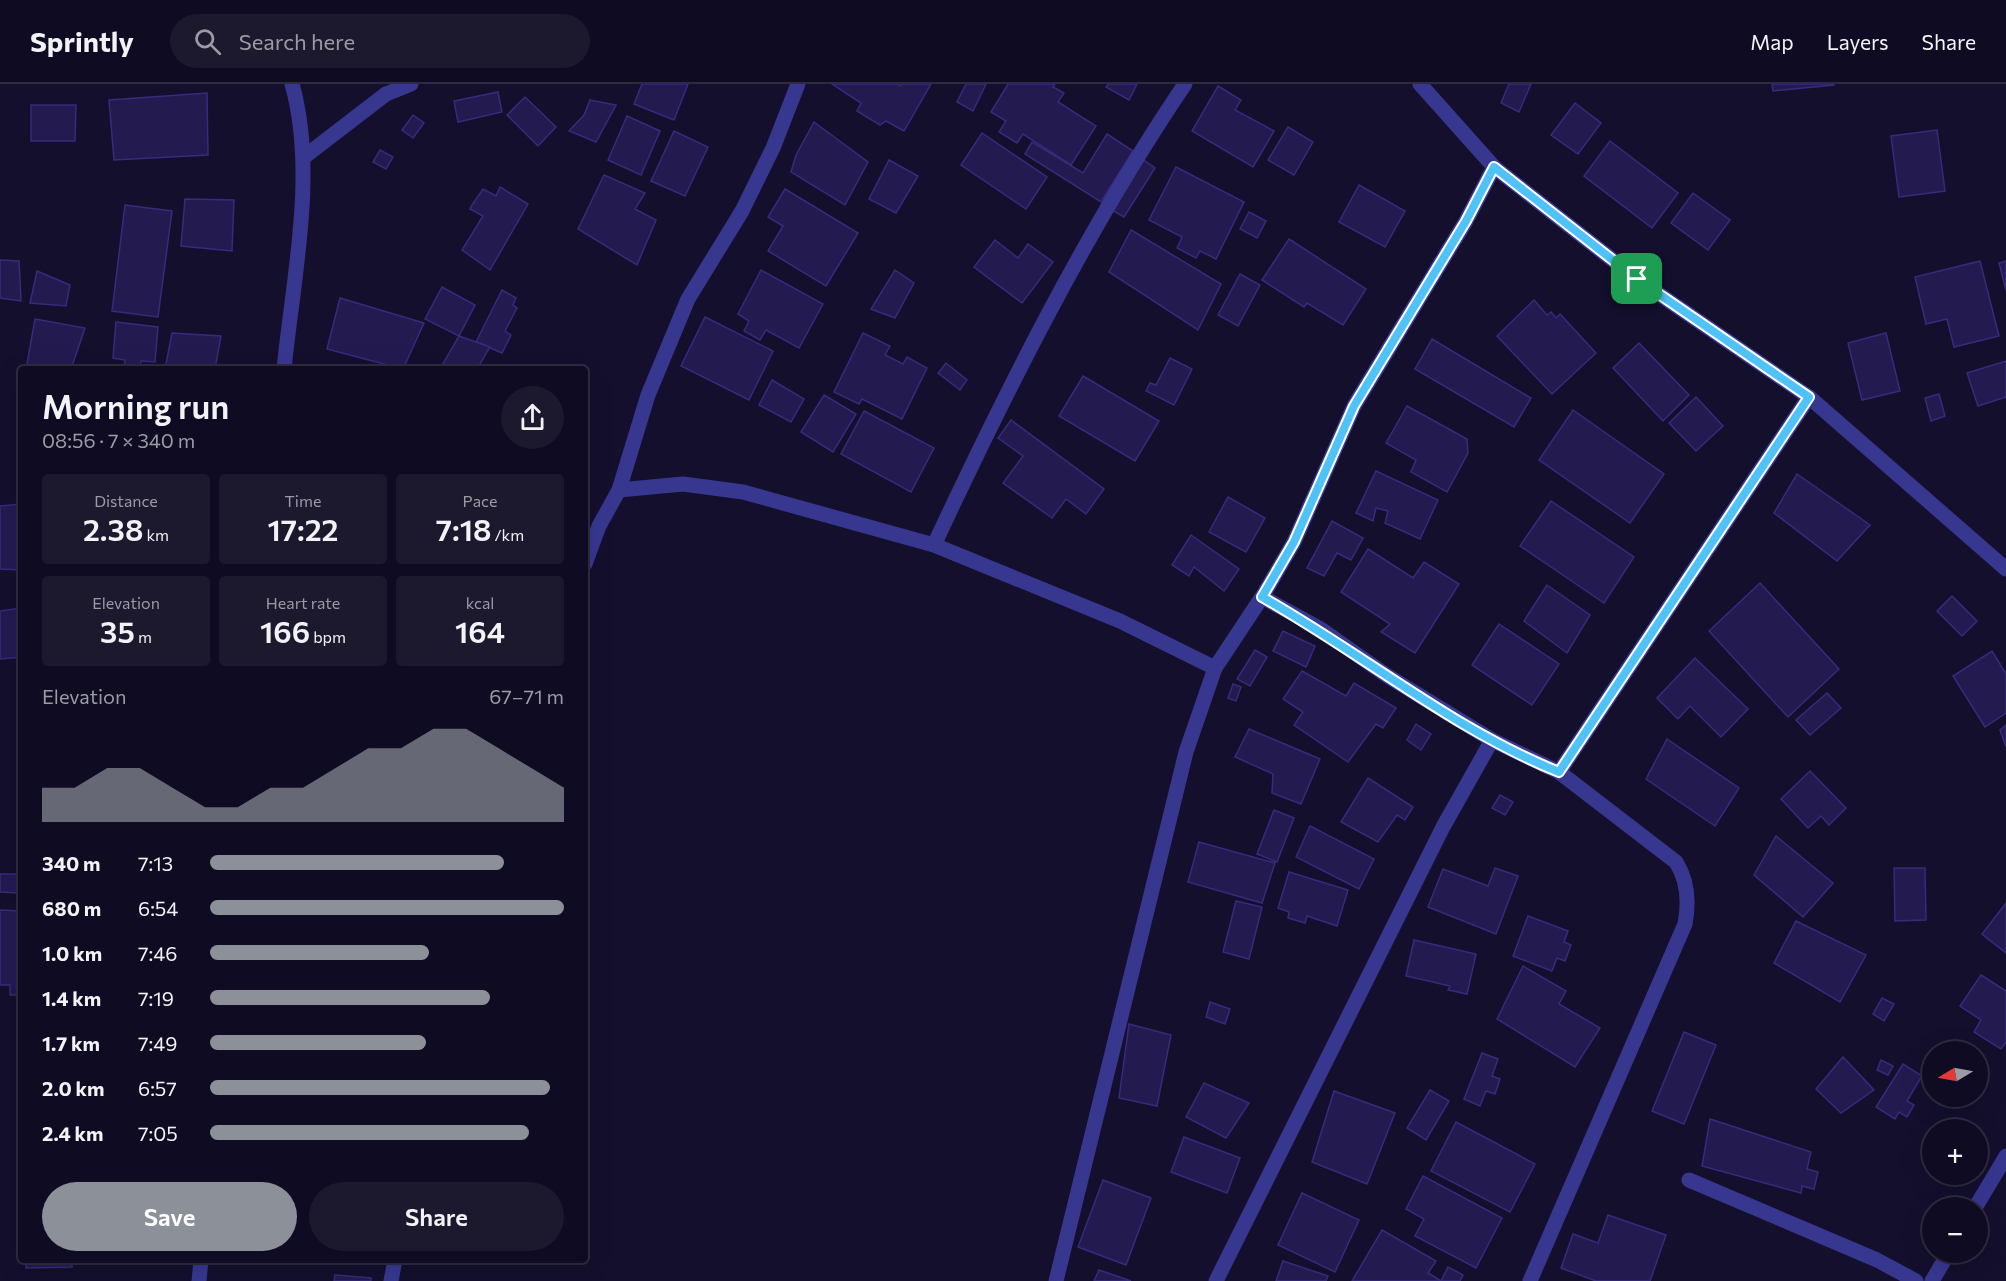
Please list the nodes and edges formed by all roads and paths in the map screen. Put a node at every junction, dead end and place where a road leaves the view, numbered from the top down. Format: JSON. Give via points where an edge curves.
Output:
{"nodes":[{"id":1,"x":292,"y":84,"type":"edge"},
{"id":2,"x":411,"y":84,"type":"edge"},
{"id":3,"x":798,"y":84,"type":"edge"},
{"id":4,"x":1185,"y":84,"type":"edge"},
{"id":5,"x":1420,"y":84,"type":"edge"},
{"id":6,"x":304,"y":157,"type":"junction"},
{"id":7,"x":1494,"y":167,"type":"junction"},
{"id":8,"x":284,"y":366,"type":"edge"},
{"id":9,"x":1809,"y":397,"type":"junction"},
{"id":10,"x":619,"y":490,"type":"junction"},
{"id":11,"x":934,"y":545,"type":"junction"},
{"id":12,"x":588,"y":556,"type":"edge"},
{"id":13,"x":2006,"y":569,"type":"edge"},
{"id":14,"x":1262,"y":597,"type":"junction"},
{"id":15,"x":1215,"y":668,"type":"junction"},
{"id":16,"x":1492,"y":740,"type":"junction"},
{"id":17,"x":1559,"y":772,"type":"junction"},
{"id":18,"x":2006,"y":1156,"type":"edge"},
{"id":19,"x":1689,"y":1180,"type":"dead end"},
{"id":20,"x":1982,"y":1197,"type":"edge"},
{"id":21,"x":201,"y":1263,"type":"edge"},
{"id":22,"x":394,"y":1263,"type":"edge"},
{"id":23,"x":1943,"y":1263,"type":"edge"},
{"id":24,"x":200,"y":1281,"type":"edge"},
{"id":25,"x":391,"y":1281,"type":"edge"},
{"id":26,"x":1056,"y":1281,"type":"edge"},
{"id":27,"x":1216,"y":1281,"type":"edge"},
{"id":28,"x":1530,"y":1281,"type":"edge"},
{"id":29,"x":1916,"y":1281,"type":"edge"},
{"id":30,"x":1932,"y":1281,"type":"edge"}],
"edges":[{"from":1,"to":6,"type":"street"},
{"from":2,"to":6,"type":"street","via":[[386,94]]},
{"from":3,"to":10,"type":"street","via":[[742,211],[688,299],[648,395]]},
{"from":4,"to":11,"type":"street","via":[[1092,237],[996,413]]},
{"from":5,"to":7,"type":"street"},
{"from":6,"to":8,"type":"street"},
{"from":7,"to":9,"type":"street","via":[[1637,279]]},
{"from":7,"to":14,"type":"street","via":[[1466,221],[1354,406],[1294,542]]},
{"from":9,"to":13,"type":"street"},
{"from":9,"to":17,"type":"street"},
{"from":10,"to":11,"type":"street","via":[[683,484],[742,492]]},
{"from":10,"to":12,"type":"street"},
{"from":11,"to":15,"type":"street","via":[[1120,621]]},
{"from":14,"to":15,"type":"street"},
{"from":14,"to":16,"type":"street","via":[[1318,628]]},
{"from":15,"to":26,"type":"street","via":[[1186,752]]},
{"from":16,"to":17,"type":"street"},
{"from":16,"to":27,"type":"street","via":[[1432,848]]},
{"from":17,"to":28,"type":"street","via":[[1676,862],[1682,872],[1688,911],[1651,1006]]},
{"from":18,"to":20,"type":"street"},
{"from":19,"to":29,"type":"street","via":[[1877,1260]]},
{"from":21,"to":24,"type":"street"},
{"from":22,"to":25,"type":"street"},
{"from":23,"to":30,"type":"street"}]}
